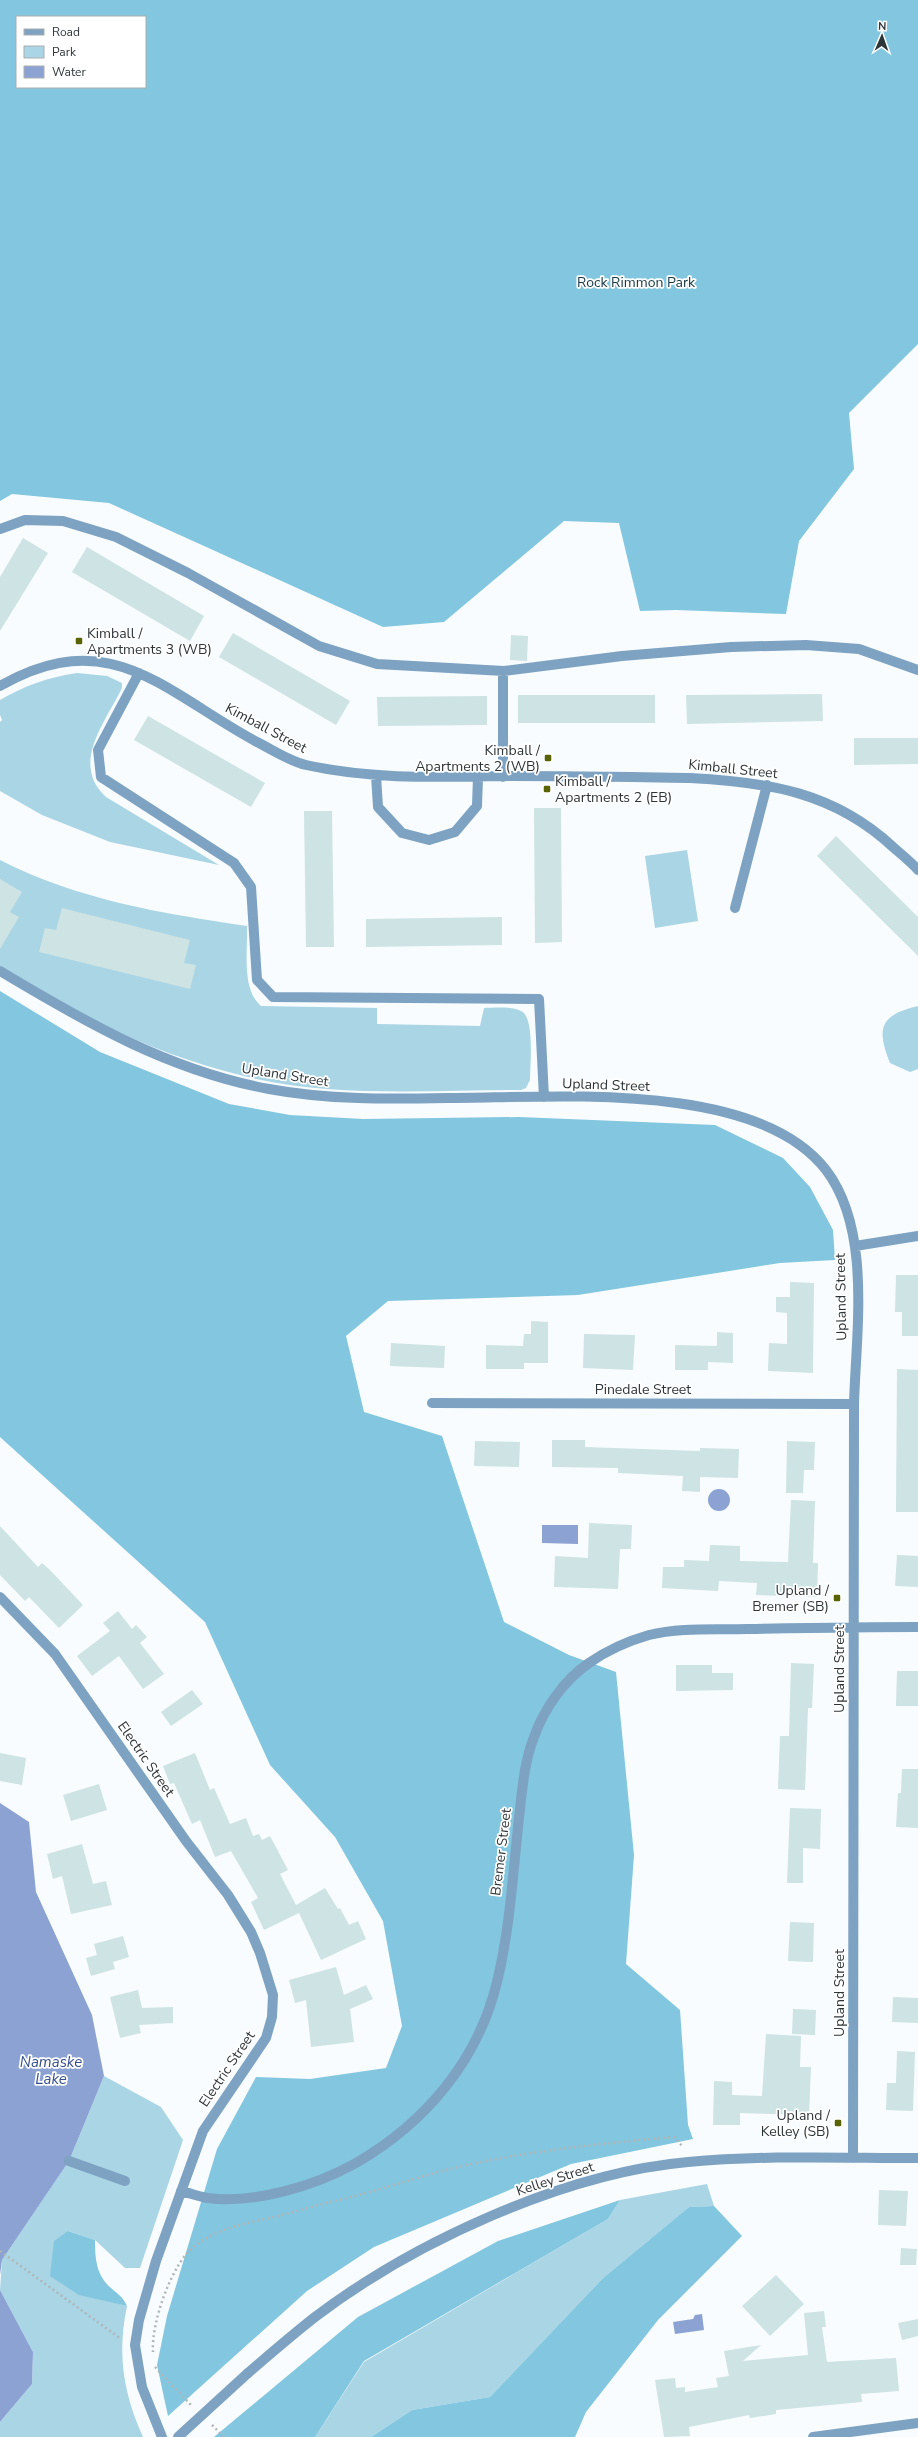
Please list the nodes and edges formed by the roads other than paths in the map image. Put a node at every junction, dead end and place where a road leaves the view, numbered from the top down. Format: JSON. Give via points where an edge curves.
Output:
{"nodes":[{"id":1,"x":0,"y":529,"type":"edge"},
{"id":2,"x":918,"y":670,"type":"edge"},
{"id":3,"x":503,"y":671,"type":"junction"},
{"id":4,"x":139,"y":673,"type":"junction"},
{"id":5,"x":0,"y":686,"type":"edge"},
{"id":6,"x":376,"y":776,"type":"junction"},
{"id":7,"x":478,"y":777,"type":"junction"},
{"id":8,"x":503,"y":777,"type":"junction"},
{"id":9,"x":767,"y":785,"type":"junction"},
{"id":10,"x":918,"y":870,"type":"edge"},
{"id":11,"x":735,"y":908,"type":"dead end"},
{"id":12,"x":0,"y":971,"type":"edge"},
{"id":13,"x":544,"y":1097,"type":"junction"},
{"id":14,"x":918,"y":1236,"type":"edge"},
{"id":15,"x":854,"y":1246,"type":"junction"},
{"id":16,"x":432,"y":1403,"type":"dead end"},
{"id":17,"x":854,"y":1404,"type":"junction"},
{"id":18,"x":0,"y":1597,"type":"edge"},
{"id":19,"x":853,"y":1627,"type":"junction"},
{"id":20,"x":918,"y":1627,"type":"edge"},
{"id":21,"x":853,"y":2158,"type":"junction"},
{"id":22,"x":918,"y":2158,"type":"edge"},
{"id":23,"x":68,"y":2161,"type":"dead end"},
{"id":24,"x":126,"y":2181,"type":"dead end"},
{"id":25,"x":181,"y":2191,"type":"junction"},
{"id":26,"x":918,"y":2423,"type":"edge"},
{"id":27,"x":162,"y":2437,"type":"edge"},
{"id":28,"x":178,"y":2437,"type":"edge"},
{"id":29,"x":813,"y":2437,"type":"edge"}],
"edges":[{"from":1,"to":3,"type":"street","via":[[25,520],[63,521],[116,537],[188,573],[319,646],[348,656],[378,664]]},
{"from":2,"to":3,"type":"street","via":[[858,649],[806,645],[731,647]]},
{"from":3,"to":8,"type":"street"},
{"from":4,"to":5,"type":"street","name":"Kimball Street","via":[[104,662],[81,660],[36,668]]},
{"from":4,"to":6,"type":"street","name":"Kimball Street","via":[[284,756],[305,764]]},
{"from":4,"to":13,"type":"street","via":[[98,750],[101,777],[234,863],[251,887],[257,980],[267,991],[273,997],[539,999]]},
{"from":6,"to":7,"type":"street","name":"Kimball Street"},
{"from":6,"to":7,"type":"street","via":[[378,807],[402,833],[429,840],[455,832],[477,806]]},
{"from":7,"to":8,"type":"street","name":"Kimball Street"},
{"from":8,"to":9,"type":"street","name":"Kimball Street","via":[[690,778],[735,780]]},
{"from":9,"to":10,"type":"street","name":"Kimball Street","via":[[802,793],[844,812],[882,837]]},
{"from":9,"to":11,"type":"street"},
{"from":12,"to":13,"type":"street","name":"Upland Street","via":[[78,1018],[140,1048],[182,1066],[225,1079],[269,1089],[359,1098]]},
{"from":13,"to":15,"type":"street","name":"Upland Street","via":[[656,1100],[702,1107],[747,1118],[769,1127],[810,1152],[827,1171],[847,1214]]},
{"from":14,"to":15,"type":"street"},
{"from":15,"to":17,"type":"street","name":"Upland Street","via":[[858,1286]]},
{"from":16,"to":17,"type":"street","name":"Pinedale Street"},
{"from":17,"to":19,"type":"street","name":"Upland Street"},
{"from":18,"to":25,"type":"street","name":"Electric Street","via":[[55,1654],[186,1840],[228,1895],[251,1932],[268,1974],[273,1995],[272,2017],[266,2038],[203,2131]]},
{"from":19,"to":20,"type":"street","name":"Bremer Street"},
{"from":19,"to":21,"type":"street","name":"Upland Street"},
{"from":19,"to":25,"type":"street","name":"Bremer Street","via":[[671,1631],[628,1642],[588,1663],[555,1697],[534,1737],[521,1802],[497,1983],[473,2047],[448,2085],[416,2120],[379,2149],[338,2173],[294,2189],[242,2198],[208,2198]]},
{"from":21,"to":22,"type":"street","name":"Kelley Street"},
{"from":21,"to":28,"type":"street","name":"Kelley Street","bridge":true,"via":[[688,2162],[641,2169],[557,2190],[491,2215],[376,2275],[316,2316]]},
{"from":23,"to":24,"type":"street"},
{"from":25,"to":27,"type":"street","name":"Electric Street","via":[[146,2294],[135,2345],[142,2387]]},
{"from":26,"to":29,"type":"street"}]}
